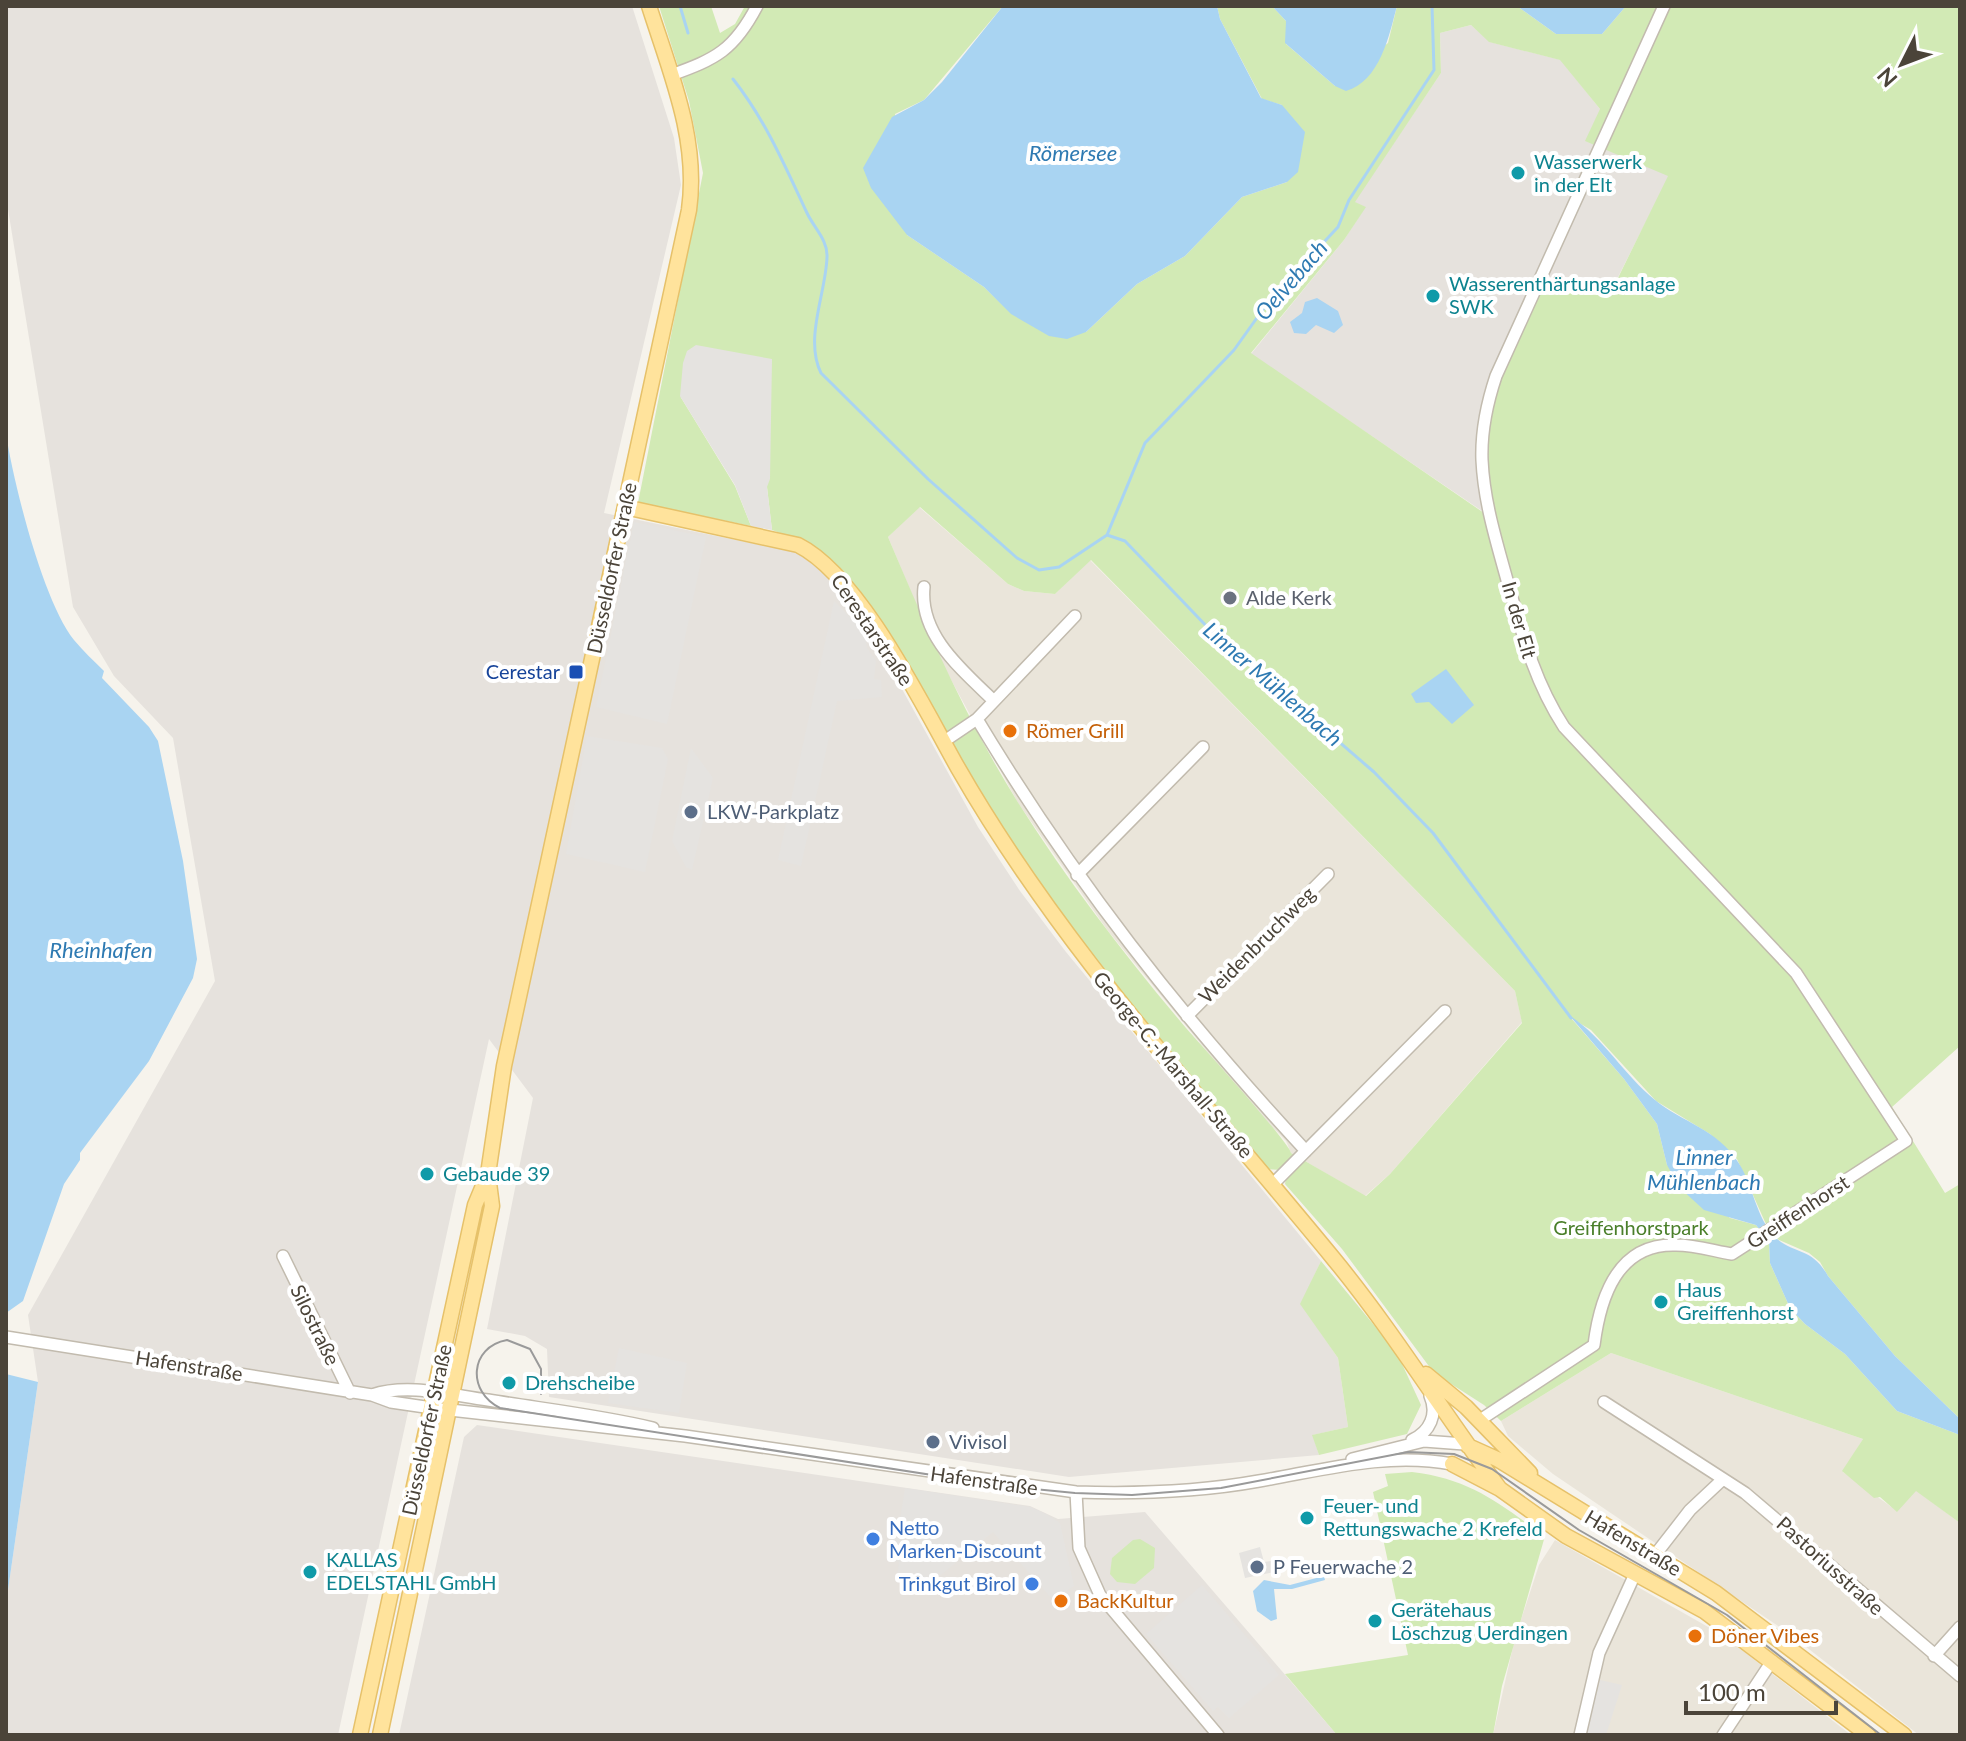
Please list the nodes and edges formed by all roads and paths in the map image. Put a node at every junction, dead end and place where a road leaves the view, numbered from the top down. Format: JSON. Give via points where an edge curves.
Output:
{"nodes":[{"id":1,"x":649,"y":6,"type":"edge"},
{"id":2,"x":757,"y":6,"type":"edge"},
{"id":3,"x":1664,"y":6,"type":"edge"},
{"id":4,"x":671,"y":75,"type":"junction"},
{"id":5,"x":625,"y":507,"type":"junction"},
{"id":6,"x":924,"y":587,"type":"dead end"},
{"id":7,"x":1075,"y":616,"type":"dead end"},
{"id":8,"x":994,"y":701,"type":"junction"},
{"id":9,"x":977,"y":719,"type":"junction"},
{"id":10,"x":1203,"y":747,"type":"dead end"},
{"id":11,"x":946,"y":748,"type":"junction"},
{"id":12,"x":1328,"y":874,"type":"dead end"},
{"id":13,"x":1077,"y":875,"type":"junction"},
{"id":14,"x":1445,"y":1011,"type":"dead end"},
{"id":15,"x":1187,"y":1016,"type":"junction"},
{"id":16,"x":1906,"y":1141,"type":"joint"},
{"id":17,"x":1306,"y":1151,"type":"junction"},
{"id":18,"x":488,"y":1174,"type":"junction"},
{"id":19,"x":1272,"y":1185,"type":"junction"},
{"id":20,"x":283,"y":1256,"type":"dead end"},
{"id":21,"x":9,"y":1337,"type":"edge"},
{"id":22,"x":1414,"y":1363,"type":"junction"},
{"id":23,"x":435,"y":1392,"type":"junction"},
{"id":24,"x":350,"y":1393,"type":"junction"},
{"id":25,"x":372,"y":1395,"type":"junction"},
{"id":26,"x":454,"y":1395,"type":"junction"},
{"id":27,"x":1459,"y":1402,"type":"junction"},
{"id":28,"x":1604,"y":1402,"type":"dead end"},
{"id":29,"x":432,"y":1408,"type":"junction"},
{"id":30,"x":1437,"y":1409,"type":"junction"},
{"id":31,"x":451,"y":1411,"type":"junction"},
{"id":32,"x":1480,"y":1420,"type":"junction"},
{"id":33,"x":685,"y":1436,"type":"junction"},
{"id":34,"x":1464,"y":1444,"type":"junction"},
{"id":35,"x":1398,"y":1445,"type":"junction"},
{"id":36,"x":1452,"y":1464,"type":"joint"},
{"id":37,"x":1332,"y":1466,"type":"junction"},
{"id":38,"x":1722,"y":1480,"type":"junction"},
{"id":39,"x":1500,"y":1489,"type":"junction"},
{"id":40,"x":1076,"y":1492,"type":"junction"},
{"id":41,"x":1559,"y":1499,"type":"junction"},
{"id":42,"x":1655,"y":1555,"type":"junction"},
{"id":43,"x":1635,"y":1574,"type":"junction"},
{"id":44,"x":1960,"y":1627,"type":"edge"},
{"id":45,"x":1934,"y":1656,"type":"junction"},
{"id":46,"x":1772,"y":1661,"type":"junction"},
{"id":47,"x":1960,"y":1676,"type":"edge"},
{"id":48,"x":360,"y":1735,"type":"edge"},
{"id":49,"x":380,"y":1735,"type":"edge"},
{"id":50,"x":1218,"y":1735,"type":"edge"},
{"id":51,"x":1580,"y":1735,"type":"edge"},
{"id":52,"x":1723,"y":1735,"type":"edge"},
{"id":53,"x":1868,"y":1735,"type":"edge"},
{"id":54,"x":1904,"y":1735,"type":"edge"}],
"edges":[{"from":1,"to":4,"type":"main road","name":"Düsseldorfer Straße"},
{"from":2,"to":4,"type":"street","via":[[718,57]]},
{"from":3,"to":16,"type":"street","name":"In der Elt","via":[[1496,376],[1483,437],[1489,516],[1530,663],[1564,727],[1796,973]]},
{"from":4,"to":5,"type":"main road","name":"Düsseldorfer Straße","via":[[687,133],[692,186]]},
{"from":5,"to":11,"type":"main road","name":"Cerestarstraße","via":[[798,545],[813,553],[835,572],[876,630]]},
{"from":5,"to":18,"type":"main road","name":"Düsseldorfer Straße","via":[[504,1066]]},
{"from":6,"to":8,"type":"street","via":[[923,603],[944,653]]},
{"from":7,"to":8,"type":"street"},
{"from":8,"to":9,"type":"street"},
{"from":9,"to":11,"type":"street"},
{"from":9,"to":13,"type":"street","name":"Weidenbruchweg"},
{"from":10,"to":13,"type":"street"},
{"from":11,"to":19,"type":"main road","name":"George-C.-Marshall-Straße","via":[[1012,856],[1076,946]]},
{"from":12,"to":15,"type":"street","name":"Weidenbruchweg"},
{"from":13,"to":15,"type":"street","name":"Weidenbruchweg"},
{"from":14,"to":17,"type":"street"},
{"from":15,"to":17,"type":"street","name":"Weidenbruchweg"},
{"from":16,"to":32,"type":"street","name":"Greiffenhorst","via":[[1732,1254],[1674,1244],[1632,1258],[1599,1305],[1594,1345]]},
{"from":17,"to":19,"type":"street"},
{"from":18,"to":23,"type":"main road","name":"Düsseldorfer Straße","via":[[475,1205]]},
{"from":18,"to":26,"type":"main road","name":"Düsseldorfer Straße","via":[[492,1206]]},
{"from":19,"to":22,"type":"main road","name":"George-C.-Marshall-Straße"},
{"from":20,"to":24,"type":"street","name":"Silostraße"},
{"from":21,"to":24,"type":"street","name":"Hafenstraße"},
{"from":22,"to":27,"type":"main road"},
{"from":22,"to":30,"type":"main road","name":"George-C.-Marshall-Straße"},
{"from":23,"to":25,"type":"street","name":"Hafenstraße","via":[[389,1389]]},
{"from":23,"to":26,"type":"street","name":"Hafenstraße"},
{"from":23,"to":29,"type":"main road","name":"Düsseldorfer Straße"},
{"from":24,"to":25,"type":"street","name":"Hafenstraße"},
{"from":25,"to":29,"type":"street","name":"Hafenstraße"},
{"from":26,"to":31,"type":"main road","name":"Düsseldorfer Straße"},
{"from":26,"to":33,"type":"street","name":"Hafenstraße"},
{"from":27,"to":30,"type":"street","via":[[1449,1400]]},
{"from":27,"to":32,"type":"main road"},
{"from":28,"to":38,"type":"street","name":"Pastoriusstraße"},
{"from":29,"to":31,"type":"street","name":"Hafenstraße"},
{"from":29,"to":48,"type":"main road","name":"Düsseldorfer Straße"},
{"from":30,"to":34,"type":"main road","name":"George-C.-Marshall-Straße"},
{"from":30,"to":35,"type":"street","via":[[1421,1436]]},
{"from":31,"to":33,"type":"street","name":"Hafenstraße"},
{"from":31,"to":49,"type":"main road","name":"Düsseldorfer Straße"},
{"from":32,"to":41,"type":"main road"},
{"from":33,"to":40,"type":"street","name":"Hafenstraße"},
{"from":34,"to":35,"type":"street","name":"Hafenstraße"},
{"from":34,"to":39,"type":"main road","name":"George-C.-Marshall-Straße"},
{"from":34,"to":41,"type":"main road","name":"Hafenstraße"},
{"from":35,"to":37,"type":"street","name":"Hafenstraße"},
{"from":36,"to":37,"type":"street","name":"Hafenstraße","via":[[1393,1460]]},
{"from":36,"to":39,"type":"main road","name":"Hafenstraße"},
{"from":37,"to":40,"type":"street","name":"Hafenstraße","via":[[1221,1487]]},
{"from":38,"to":42,"type":"street"},
{"from":38,"to":45,"type":"street","name":"Pastoriusstraße","via":[[1768,1511]]},
{"from":39,"to":43,"type":"main road","name":"Hafenstraße","via":[[1566,1536]]},
{"from":40,"to":50,"type":"street","via":[[1079,1548],[1100,1595]]},
{"from":41,"to":42,"type":"main road","name":"Hafenstraße"},
{"from":42,"to":54,"type":"main road","name":"Hafenstraße","via":[[1748,1615]]},
{"from":43,"to":46,"type":"main road","name":"Hafenstraße","via":[[1704,1611]]},
{"from":43,"to":51,"type":"street","via":[[1599,1653]]},
{"from":44,"to":45,"type":"street"},
{"from":45,"to":47,"type":"street","name":"Pastoriusstraße"},
{"from":46,"to":52,"type":"street"},
{"from":46,"to":53,"type":"main road","name":"Hafenstraße"}]}
